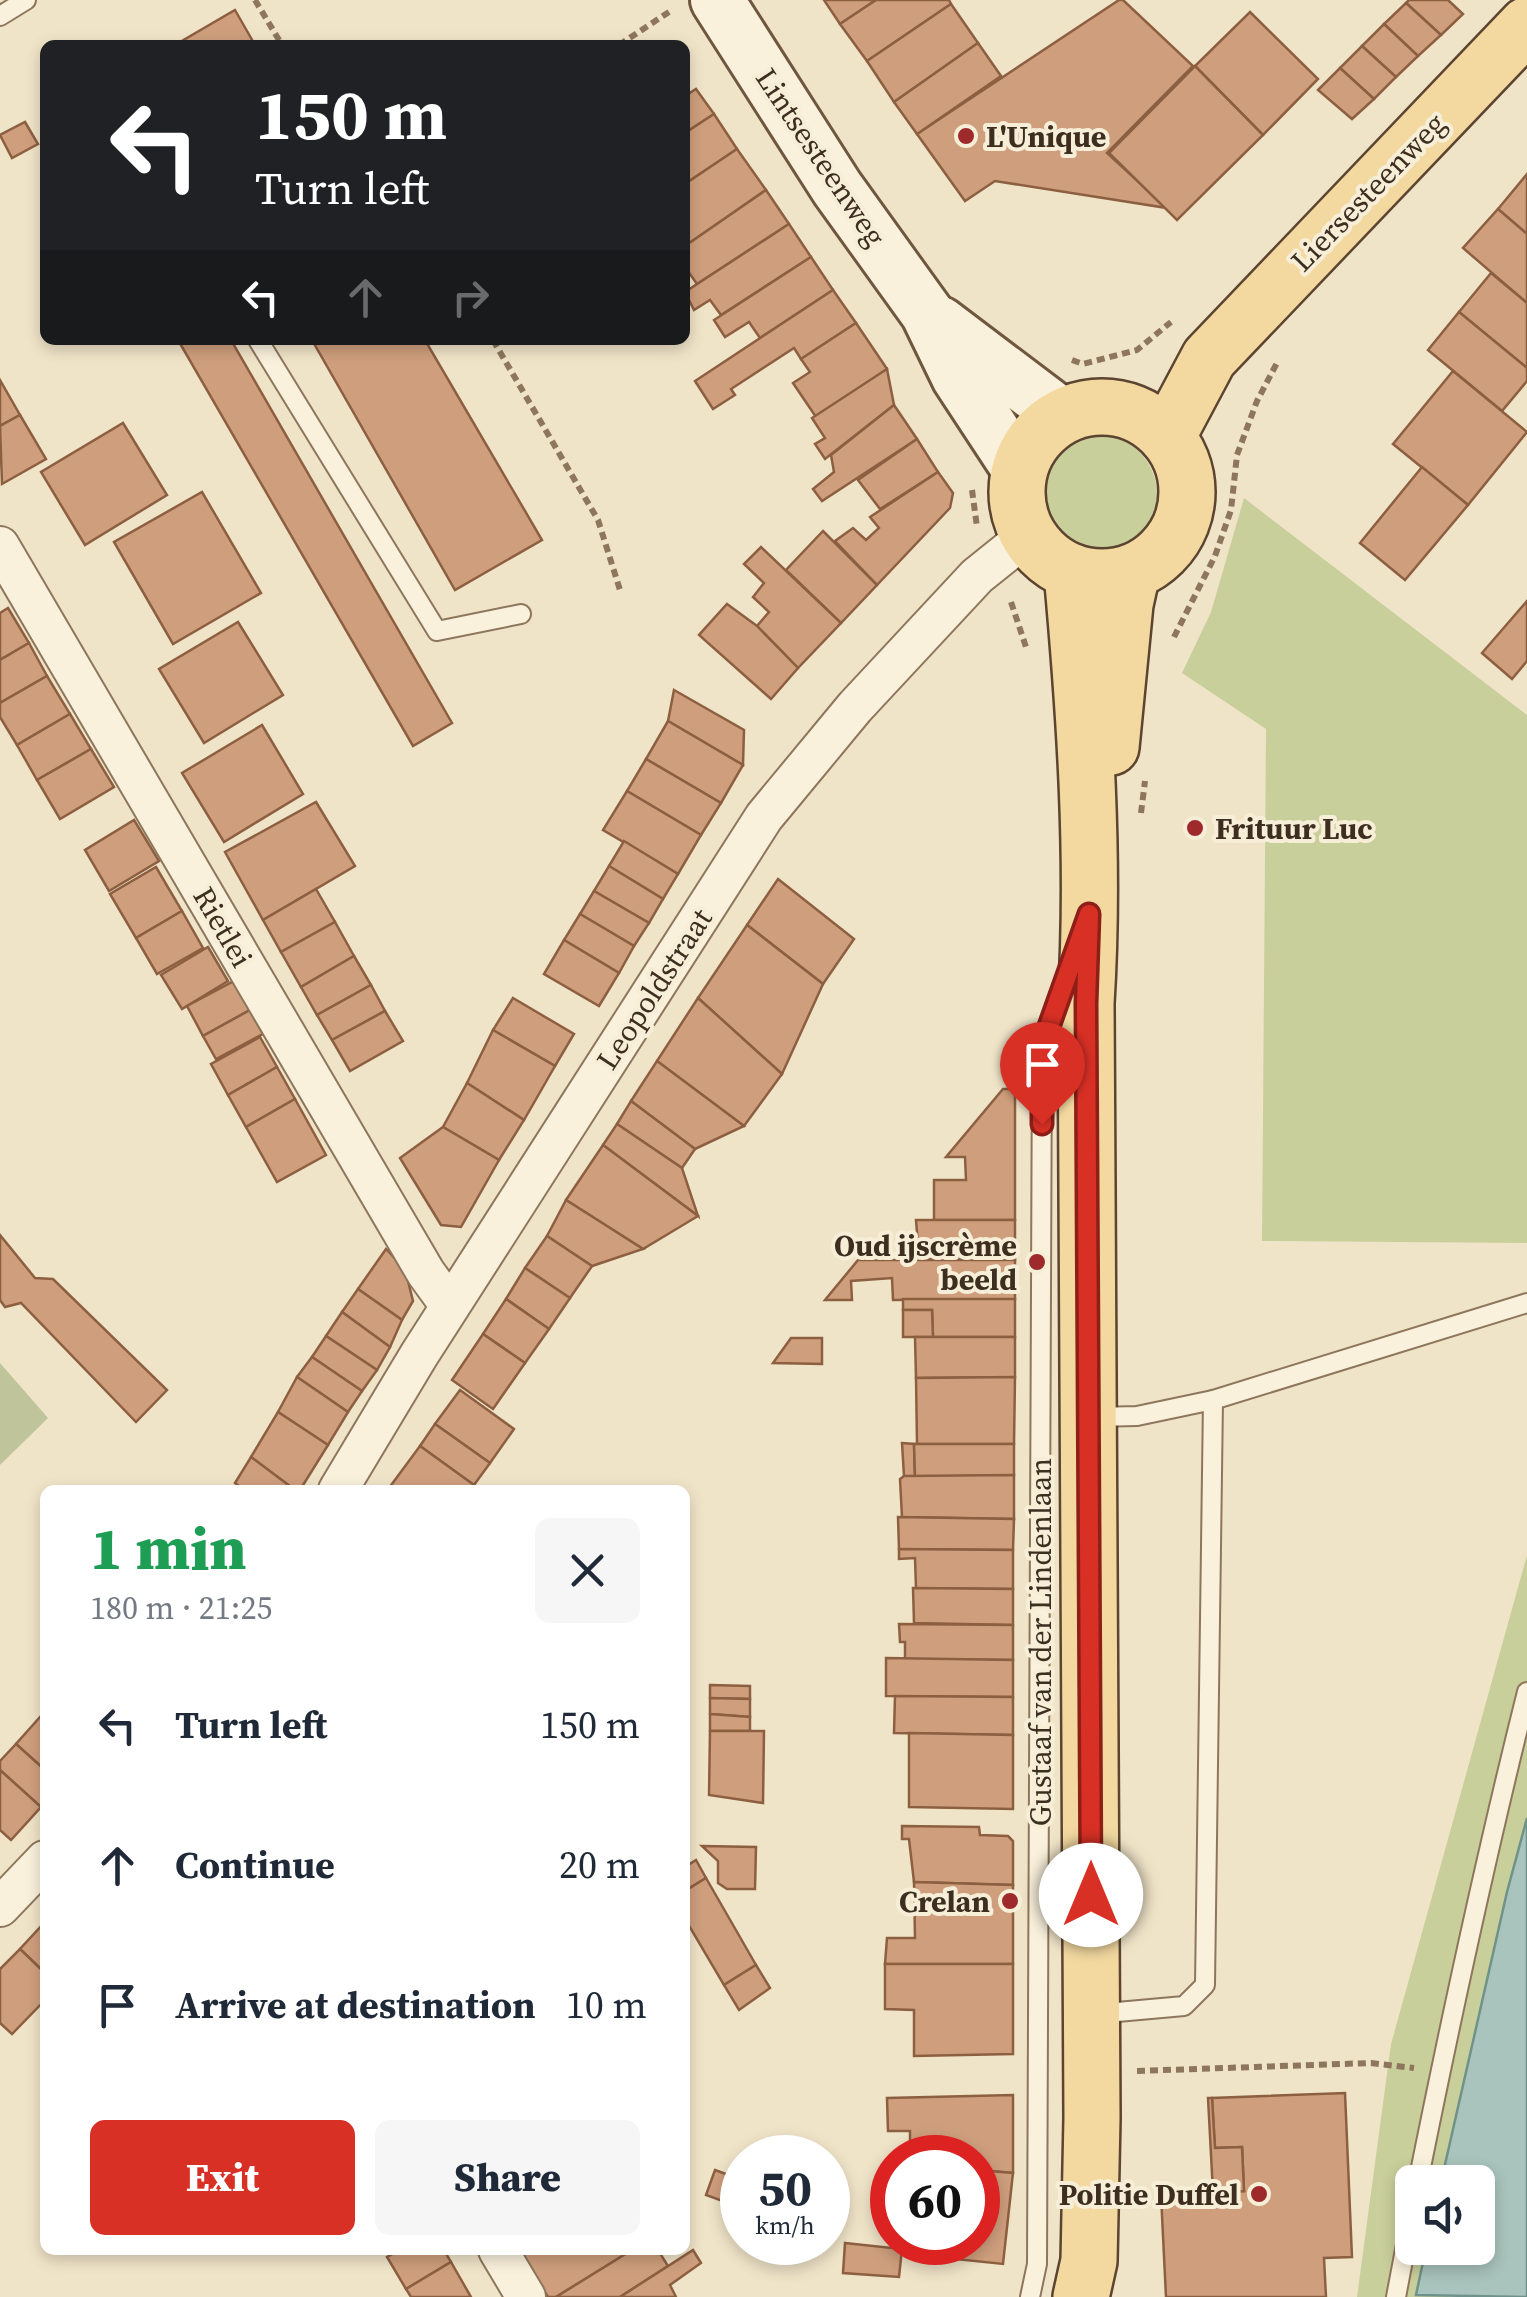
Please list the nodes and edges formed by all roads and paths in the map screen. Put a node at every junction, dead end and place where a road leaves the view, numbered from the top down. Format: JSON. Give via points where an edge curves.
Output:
{"nodes":[{"id":1,"x":26,"y":0,"type":"edge"},
{"id":2,"x":255,"y":0,"type":"edge"},
{"id":3,"x":687,"y":0,"type":"edge"},
{"id":4,"x":734,"y":10,"type":"edge"},
{"id":5,"x":0,"y":16,"type":"edge"},
{"id":6,"x":1527,"y":26,"type":"edge"},
{"id":7,"x":279,"y":40,"type":"edge"},
{"id":8,"x":627,"y":40,"type":"edge"},
{"id":9,"x":928,"y":312,"type":"junction"},
{"id":10,"x":261,"y":345,"type":"edge"},
{"id":11,"x":495,"y":345,"type":"edge"},
{"id":12,"x":1068,"y":358,"type":"dead end"},
{"id":13,"x":1209,"y":358,"type":"junction"},
{"id":14,"x":1118,"y":408,"type":"junction"},
{"id":15,"x":1063,"y":416,"type":"junction"},
{"id":16,"x":1167,"y":438,"type":"junction"},
{"id":17,"x":1019,"y":470,"type":"junction"},
{"id":18,"x":0,"y":546,"type":"edge"},
{"id":19,"x":1011,"y":548,"type":"junction"},
{"id":20,"x":1072,"y":572,"type":"junction"},
{"id":21,"x":1132,"y":572,"type":"junction"},
{"id":22,"x":620,"y":590,"type":"dead end"},
{"id":23,"x":521,"y":614,"type":"dead end"},
{"id":24,"x":1028,"y":652,"type":"dead end"},
{"id":25,"x":1168,"y":654,"type":"dead end"},
{"id":26,"x":1089,"y":914,"type":"junction"},
{"id":27,"x":1527,"y":1303,"type":"edge"},
{"id":28,"x":450,"y":1306,"type":"junction"},
{"id":29,"x":1213,"y":1400,"type":"junction"},
{"id":30,"x":1088,"y":1417,"type":"junction"},
{"id":31,"x":341,"y":1485,"type":"edge"},
{"id":32,"x":1527,"y":1692,"type":"edge"},
{"id":33,"x":40,"y":1865,"type":"edge"},
{"id":34,"x":0,"y":1907,"type":"edge"},
{"id":35,"x":1092,"y":2014,"type":"junction"},
{"id":36,"x":1440,"y":2070,"type":"junction"},
{"id":37,"x":1134,"y":2071,"type":"dead end"},
{"id":38,"x":1421,"y":2165,"type":"edge"},
{"id":39,"x":501,"y":2255,"type":"edge"},
{"id":40,"x":1402,"y":2265,"type":"edge"},
{"id":41,"x":526,"y":2297,"type":"edge"},
{"id":42,"x":1030,"y":2297,"type":"edge"},
{"id":43,"x":1080,"y":2297,"type":"edge"},
{"id":44,"x":1396,"y":2297,"type":"edge"}],
"edges":[{"from":1,"to":5,"type":"lane"},
{"from":2,"to":7,"type":"path"},
{"from":3,"to":8,"type":"path"},
{"from":4,"to":9,"type":"street","name":"Lintsesteenweg","via":[[837,188]]},
{"from":6,"to":13,"type":"main road","name":"Liersesteenweg"},
{"from":9,"to":15,"type":"street"},
{"from":9,"to":17,"type":"street","via":[[958,377]]},
{"from":10,"to":23,"type":"lane","via":[[437,630]]},
{"from":11,"to":22,"type":"path","via":[[598,520]]},
{"from":12,"to":13,"type":"path","via":[[1083,364],[1137,350],[1171,322]]},
{"from":13,"to":14,"type":"main road","name":"Liersesteenweg"},
{"from":13,"to":16,"type":"main road","name":"Liersesteenweg"},
{"from":13,"to":25,"type":"path","via":[[1257,400],[1236,456],[1230,510],[1215,556]]},
{"from":14,"to":15,"type":"main road"},
{"from":14,"to":16,"type":"main road","via":[[1146,419]]},
{"from":15,"to":17,"type":"main road","via":[[1036,438]]},
{"from":16,"to":21,"type":"main road","via":[[1181,460],[1185,514],[1156,558]]},
{"from":17,"to":19,"type":"main road"},
{"from":18,"to":28,"type":"street","name":"Rietlei"},
{"from":19,"to":20,"type":"main road"},
{"from":19,"to":24,"type":"path"},
{"from":19,"to":28,"type":"street","name":"Leopoldstraat","via":[[855,708],[764,817]]},
{"from":20,"to":21,"type":"main road"},
{"from":20,"to":26,"type":"main road","via":[[1083,689]]},
{"from":21,"to":26,"type":"main road"},
{"from":26,"to":30,"type":"main road"},
{"from":26,"to":42,"type":"lane","name":"Gustaaf van der Lindenlaan","via":[[1042,1046],[1038,2264]]},
{"from":27,"to":29,"type":"lane"},
{"from":28,"to":31,"type":"street","name":"Leopoldstraat"},
{"from":29,"to":30,"type":"lane","via":[[1137,1416]]},
{"from":29,"to":35,"type":"lane","via":[[1205,1986],[1184,2006]]},
{"from":30,"to":35,"type":"main road"},
{"from":32,"to":36,"type":"lane"},
{"from":33,"to":34,"type":"street"},
{"from":35,"to":43,"type":"main road","via":[[1088,2261]]},
{"from":36,"to":37,"type":"path","via":[[1371,2063]]},
{"from":36,"to":38,"type":"lane"},
{"from":39,"to":41,"type":"street"},
{"from":40,"to":44,"type":"lane"}]}
